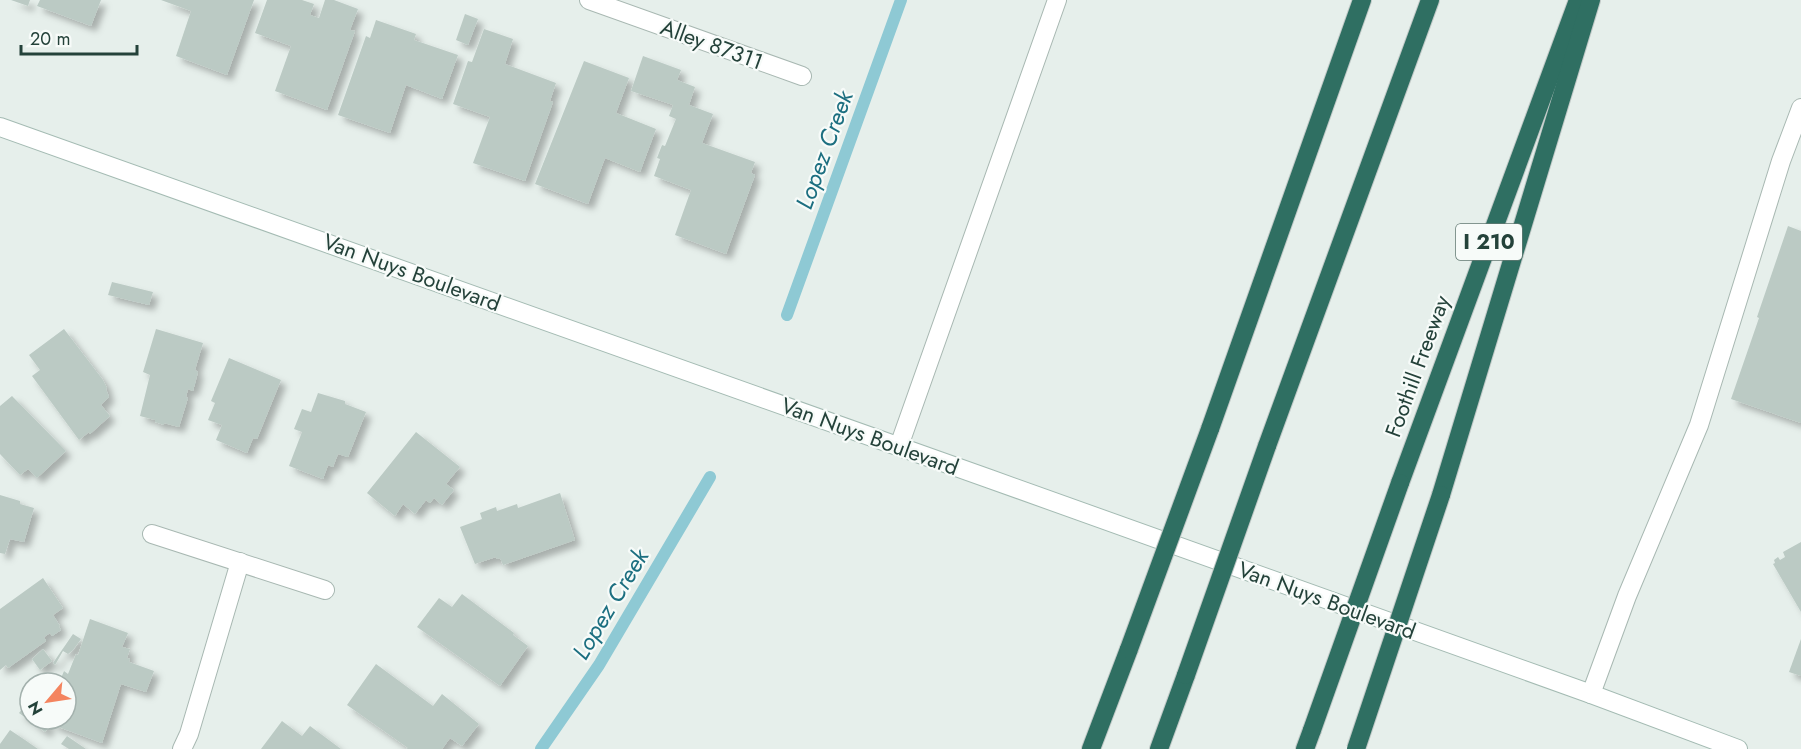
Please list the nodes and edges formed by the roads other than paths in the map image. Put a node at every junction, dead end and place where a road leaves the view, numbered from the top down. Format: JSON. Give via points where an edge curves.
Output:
{"nodes":[{"id":1,"x":589,"y":0,"type":"edge"},
{"id":2,"x":1057,"y":0,"type":"edge"},
{"id":3,"x":1362,"y":0,"type":"edge"},
{"id":4,"x":1430,"y":0,"type":"edge"},
{"id":5,"x":1578,"y":0,"type":"edge"},
{"id":6,"x":1591,"y":0,"type":"edge"},
{"id":7,"x":802,"y":76,"type":"dead end"},
{"id":8,"x":1801,"y":108,"type":"edge"},
{"id":9,"x":0,"y":127,"type":"edge"},
{"id":10,"x":899,"y":446,"type":"junction"},
{"id":11,"x":152,"y":534,"type":"dead end"},
{"id":12,"x":240,"y":562,"type":"junction"},
{"id":13,"x":324,"y":590,"type":"dead end"},
{"id":14,"x":1591,"y":694,"type":"junction"},
{"id":15,"x":1716,"y":745,"type":"edge"},
{"id":16,"x":182,"y":749,"type":"edge"},
{"id":17,"x":1091,"y":749,"type":"edge"},
{"id":18,"x":1159,"y":749,"type":"edge"},
{"id":19,"x":1305,"y":749,"type":"edge"},
{"id":20,"x":1356,"y":749,"type":"edge"},
{"id":21,"x":1738,"y":749,"type":"edge"}],
"edges":[{"from":1,"to":7,"type":"street","name":"Alley 87311"},
{"from":2,"to":10,"type":"street"},
{"from":3,"to":17,"type":"highway","bridge":true,"via":[[1210,429]]},
{"from":4,"to":18,"type":"highway","bridge":true},
{"from":5,"to":19,"type":"highway","name":"Foothill Freeway","number":"I 210","bridge":true},
{"from":6,"to":20,"type":"highway","bridge":true,"via":[[1441,495]]},
{"from":8,"to":14,"type":"street","via":[[1699,425],[1627,596]]},
{"from":9,"to":10,"type":"street","name":"Van Nuys Boulevard"},
{"from":10,"to":14,"type":"street","name":"Van Nuys Boulevard"},
{"from":11,"to":12,"type":"street"},
{"from":12,"to":13,"type":"street"},
{"from":12,"to":16,"type":"street"},
{"from":14,"to":15,"type":"street","name":"Van Nuys Boulevard"},
{"from":15,"to":21,"type":"street","name":"Van Nuys Boulevard"}]}
